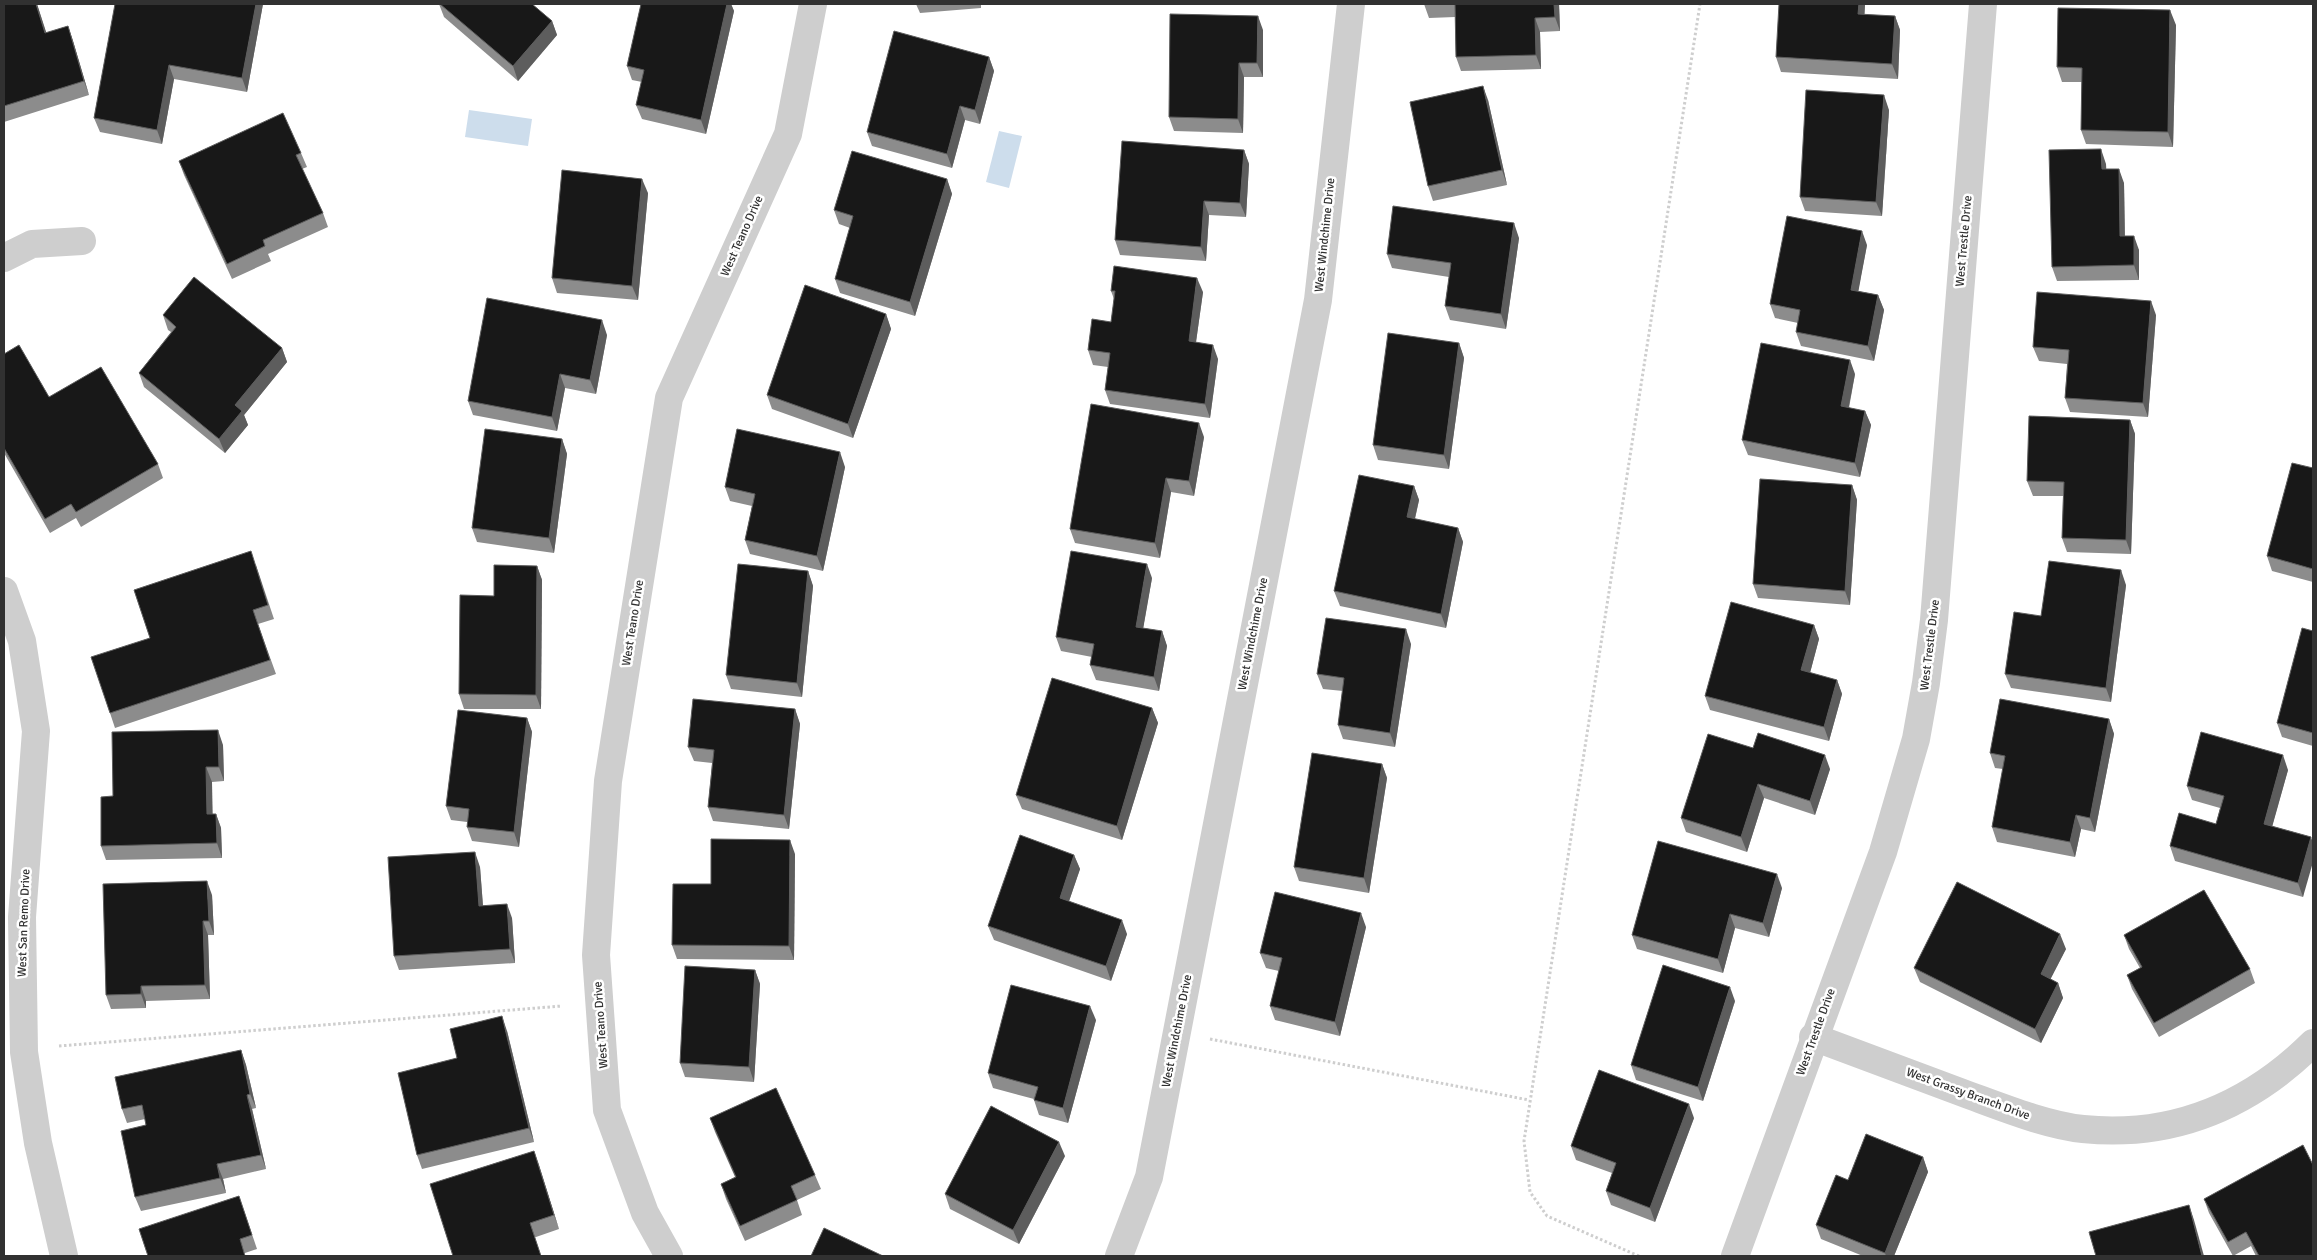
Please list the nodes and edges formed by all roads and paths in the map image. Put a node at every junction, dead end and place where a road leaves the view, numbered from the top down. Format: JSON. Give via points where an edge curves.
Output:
{"nodes":[{"id":1,"x":813,"y":4,"type":"edge"},
{"id":2,"x":1351,"y":4,"type":"edge"},
{"id":3,"x":1700,"y":4,"type":"edge"},
{"id":4,"x":1982,"y":4,"type":"edge"},
{"id":5,"x":82,"y":241,"type":"dead end"},
{"id":6,"x":4,"y":258,"type":"edge"},
{"id":7,"x":4,"y":591,"type":"edge"},
{"id":8,"x":562,"y":1006,"type":"dead end"},
{"id":9,"x":1177,"y":1033,"type":"junction"},
{"id":10,"x":1814,"y":1037,"type":"junction"},
{"id":11,"x":2313,"y":1044,"type":"edge"},
{"id":12,"x":58,"y":1046,"type":"dead end"},
{"id":13,"x":1529,"y":1100,"type":"junction"},
{"id":14,"x":64,"y":1256,"type":"edge"},
{"id":15,"x":669,"y":1256,"type":"edge"},
{"id":16,"x":1119,"y":1256,"type":"edge"},
{"id":17,"x":1639,"y":1256,"type":"edge"},
{"id":18,"x":1735,"y":1256,"type":"edge"}],
"edges":[{"from":1,"to":15,"type":"street","name":"West Teano Drive","via":[[788,134],[670,398],[608,781],[596,955],[607,1110],[645,1213]]},
{"from":2,"to":9,"type":"street","name":"West Windchime Drive","via":[[1318,300]]},
{"from":3,"to":13,"type":"path"},
{"from":4,"to":10,"type":"street","name":"West Trestle Drive","via":[[1934,620],[1926,682],[1916,739],[1882,852]]},
{"from":5,"to":6,"type":"street","via":[[32,244]]},
{"from":7,"to":14,"type":"street","name":"West San Remo Drive","via":[[22,641],[36,731],[22,917],[24,1052],[38,1142]]},
{"from":8,"to":12,"type":"path"},
{"from":9,"to":13,"type":"path"},
{"from":9,"to":16,"type":"street","name":"West Windchime Drive","via":[[1149,1177]]},
{"from":10,"to":11,"type":"street","name":"West Grassy Branch Drive","via":[[2018,1113],[2082,1129],[2144,1129],[2196,1118],[2240,1100],[2288,1068]]},
{"from":10,"to":18,"type":"street","name":"West Trestle Drive"},
{"from":13,"to":17,"type":"path","via":[[1524,1142],[1530,1192],[1547,1216]]}]}
